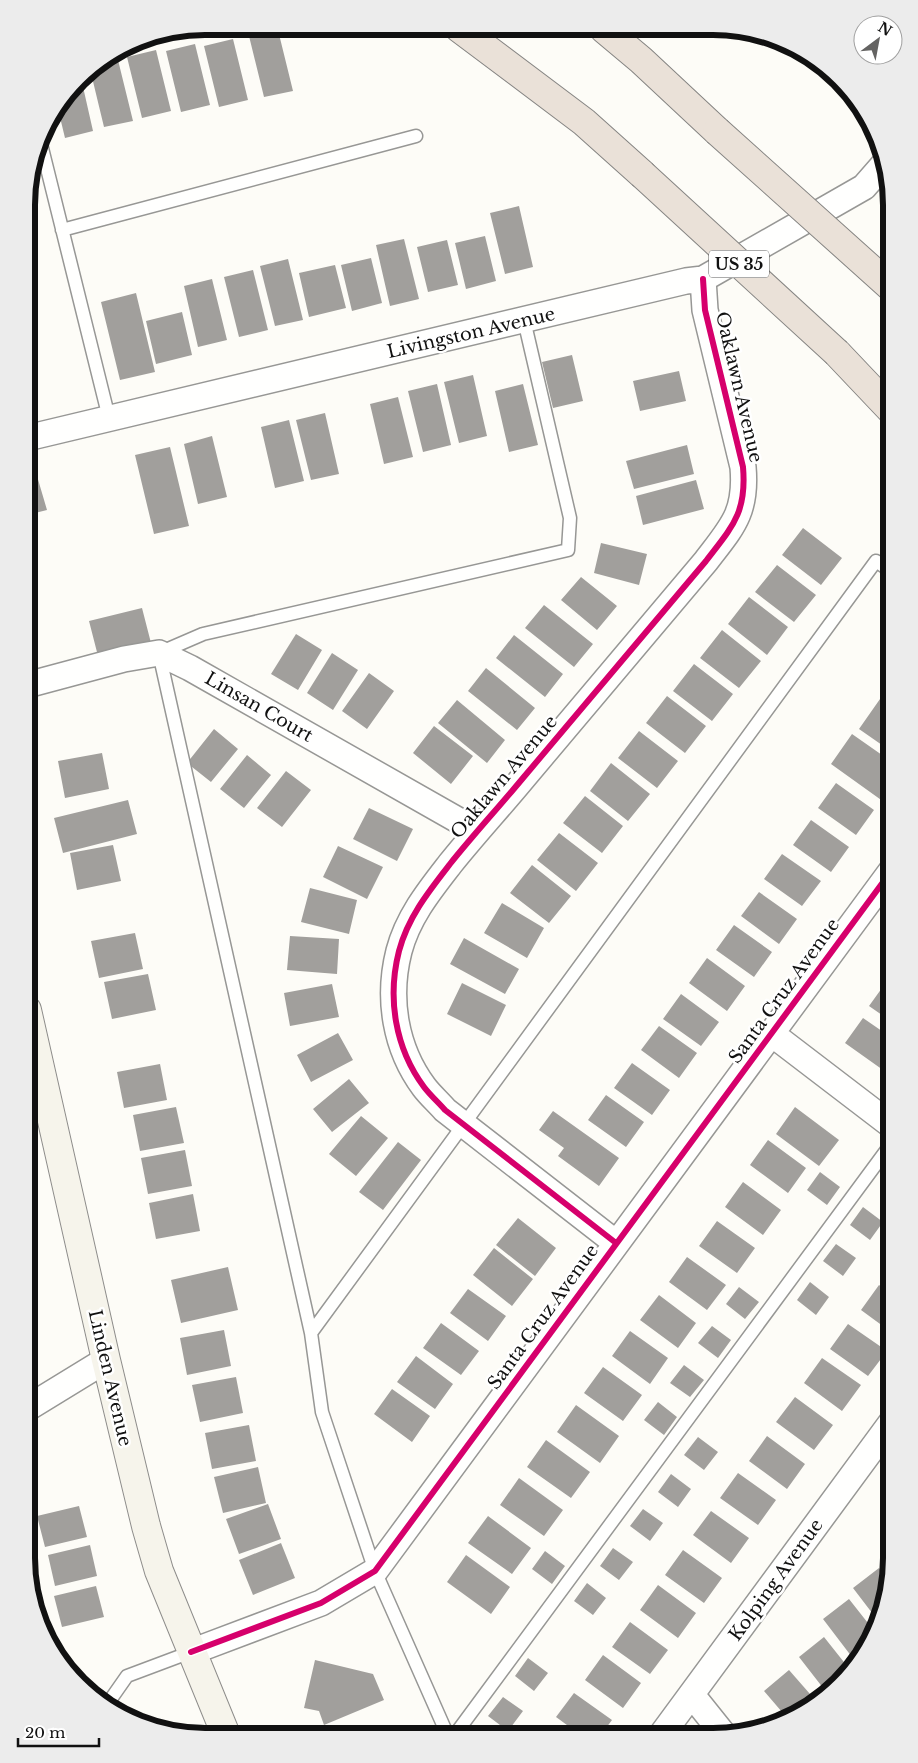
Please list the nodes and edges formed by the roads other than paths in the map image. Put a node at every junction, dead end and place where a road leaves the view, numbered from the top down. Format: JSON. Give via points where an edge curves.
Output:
{"nodes":[{"id":1,"x":468,"y":35,"type":"edge"},
{"id":2,"x":611,"y":35,"type":"edge"},
{"id":3,"x":416,"y":136,"type":"dead end"},
{"id":4,"x":43,"y":154,"type":"edge"},
{"id":5,"x":879,"y":170,"type":"edge"},
{"id":6,"x":62,"y":230,"type":"junction"},
{"id":7,"x":703,"y":278,"type":"junction"},
{"id":8,"x":883,"y":280,"type":"edge"},
{"id":9,"x":524,"y":320,"type":"junction"},
{"id":10,"x":883,"y":402,"type":"edge"},
{"id":11,"x":109,"y":418,"type":"junction"},
{"id":12,"x":35,"y":436,"type":"edge"},
{"id":13,"x":883,"y":566,"type":"edge"},
{"id":14,"x":159,"y":653,"type":"junction"},
{"id":15,"x":35,"y":683,"type":"edge"},
{"id":16,"x":477,"y":831,"type":"junction"},
{"id":17,"x":883,"y":882,"type":"edge"},
{"id":18,"x":772,"y":1034,"type":"junction"},
{"id":19,"x":35,"y":1045,"type":"edge"},
{"id":20,"x":883,"y":1118,"type":"edge"},
{"id":21,"x":463,"y":1124,"type":"junction"},
{"id":22,"x":883,"y":1156,"type":"edge"},
{"id":23,"x":616,"y":1243,"type":"junction"},
{"id":24,"x":311,"y":1333,"type":"junction"},
{"id":25,"x":106,"y":1360,"type":"junction"},
{"id":26,"x":35,"y":1403,"type":"edge"},
{"id":27,"x":883,"y":1434,"type":"edge"},
{"id":28,"x":375,"y":1571,"type":"junction"},
{"id":29,"x":191,"y":1652,"type":"junction"},
{"id":30,"x":692,"y":1695,"type":"junction"},
{"id":31,"x":111,"y":1699,"type":"edge"},
{"id":32,"x":223,"y":1728,"type":"edge"},
{"id":33,"x":444,"y":1728,"type":"edge"},
{"id":34,"x":460,"y":1728,"type":"edge"},
{"id":35,"x":667,"y":1728,"type":"edge"},
{"id":36,"x":718,"y":1728,"type":"edge"}],
"edges":[{"from":1,"to":10,"type":"highway","number":"US 35","bridge":true,"via":[[584,122],[837,354]]},
{"from":2,"to":8,"type":"highway","bridge":true},
{"from":3,"to":6,"type":"lane"},
{"from":4,"to":6,"type":"lane"},
{"from":5,"to":7,"type":"street","name":"Livingston Avenue","via":[[864,187]]},
{"from":6,"to":11,"type":"lane"},
{"from":7,"to":9,"type":"street","name":"Livingston Avenue"},
{"from":7,"to":16,"type":"street","name":"Oaklawn Avenue","via":[[705,310],[743,467],[742,505],[734,524],[706,561]]},
{"from":9,"to":11,"type":"street","name":"Livingston Avenue"},
{"from":9,"to":14,"type":"lane","via":[[570,518],[568,550],[203,634]]},
{"from":11,"to":12,"type":"street","name":"Livingston Avenue"},
{"from":13,"to":21,"type":"lane","via":[[876,561]]},
{"from":14,"to":15,"type":"street"},
{"from":14,"to":16,"type":"street","name":"Linsan Court"},
{"from":14,"to":24,"type":"lane"},
{"from":16,"to":21,"type":"street","name":"Oaklawn Avenue","via":[[425,895],[410,922],[399,951],[394,981],[398,1034],[409,1062],[424,1087]]},
{"from":17,"to":18,"type":"street","name":"Santa Cruz Avenue"},
{"from":18,"to":20,"type":"street"},
{"from":18,"to":23,"type":"street","name":"Santa Cruz Avenue"},
{"from":19,"to":25,"type":"main road","name":"Linden Avenue"},
{"from":21,"to":23,"type":"street","name":"Oaklawn Avenue"},
{"from":21,"to":24,"type":"lane"},
{"from":22,"to":34,"type":"lane"},
{"from":23,"to":28,"type":"street","name":"Santa Cruz Avenue"},
{"from":24,"to":28,"type":"lane","via":[[322,1412]]},
{"from":25,"to":26,"type":"street"},
{"from":25,"to":29,"type":"main road","name":"Linden Avenue","via":[[159,1571]]},
{"from":27,"to":30,"type":"street","name":"Kolping Avenue"},
{"from":28,"to":29,"type":"street","name":"Santa Cruz Avenue","via":[[321,1603]]},
{"from":28,"to":33,"type":"lane"},
{"from":29,"to":31,"type":"lane","via":[[127,1676]]},
{"from":29,"to":32,"type":"main road","name":"Linden Avenue"},
{"from":30,"to":35,"type":"street","name":"Kolping Avenue"},
{"from":30,"to":36,"type":"street"}]}
